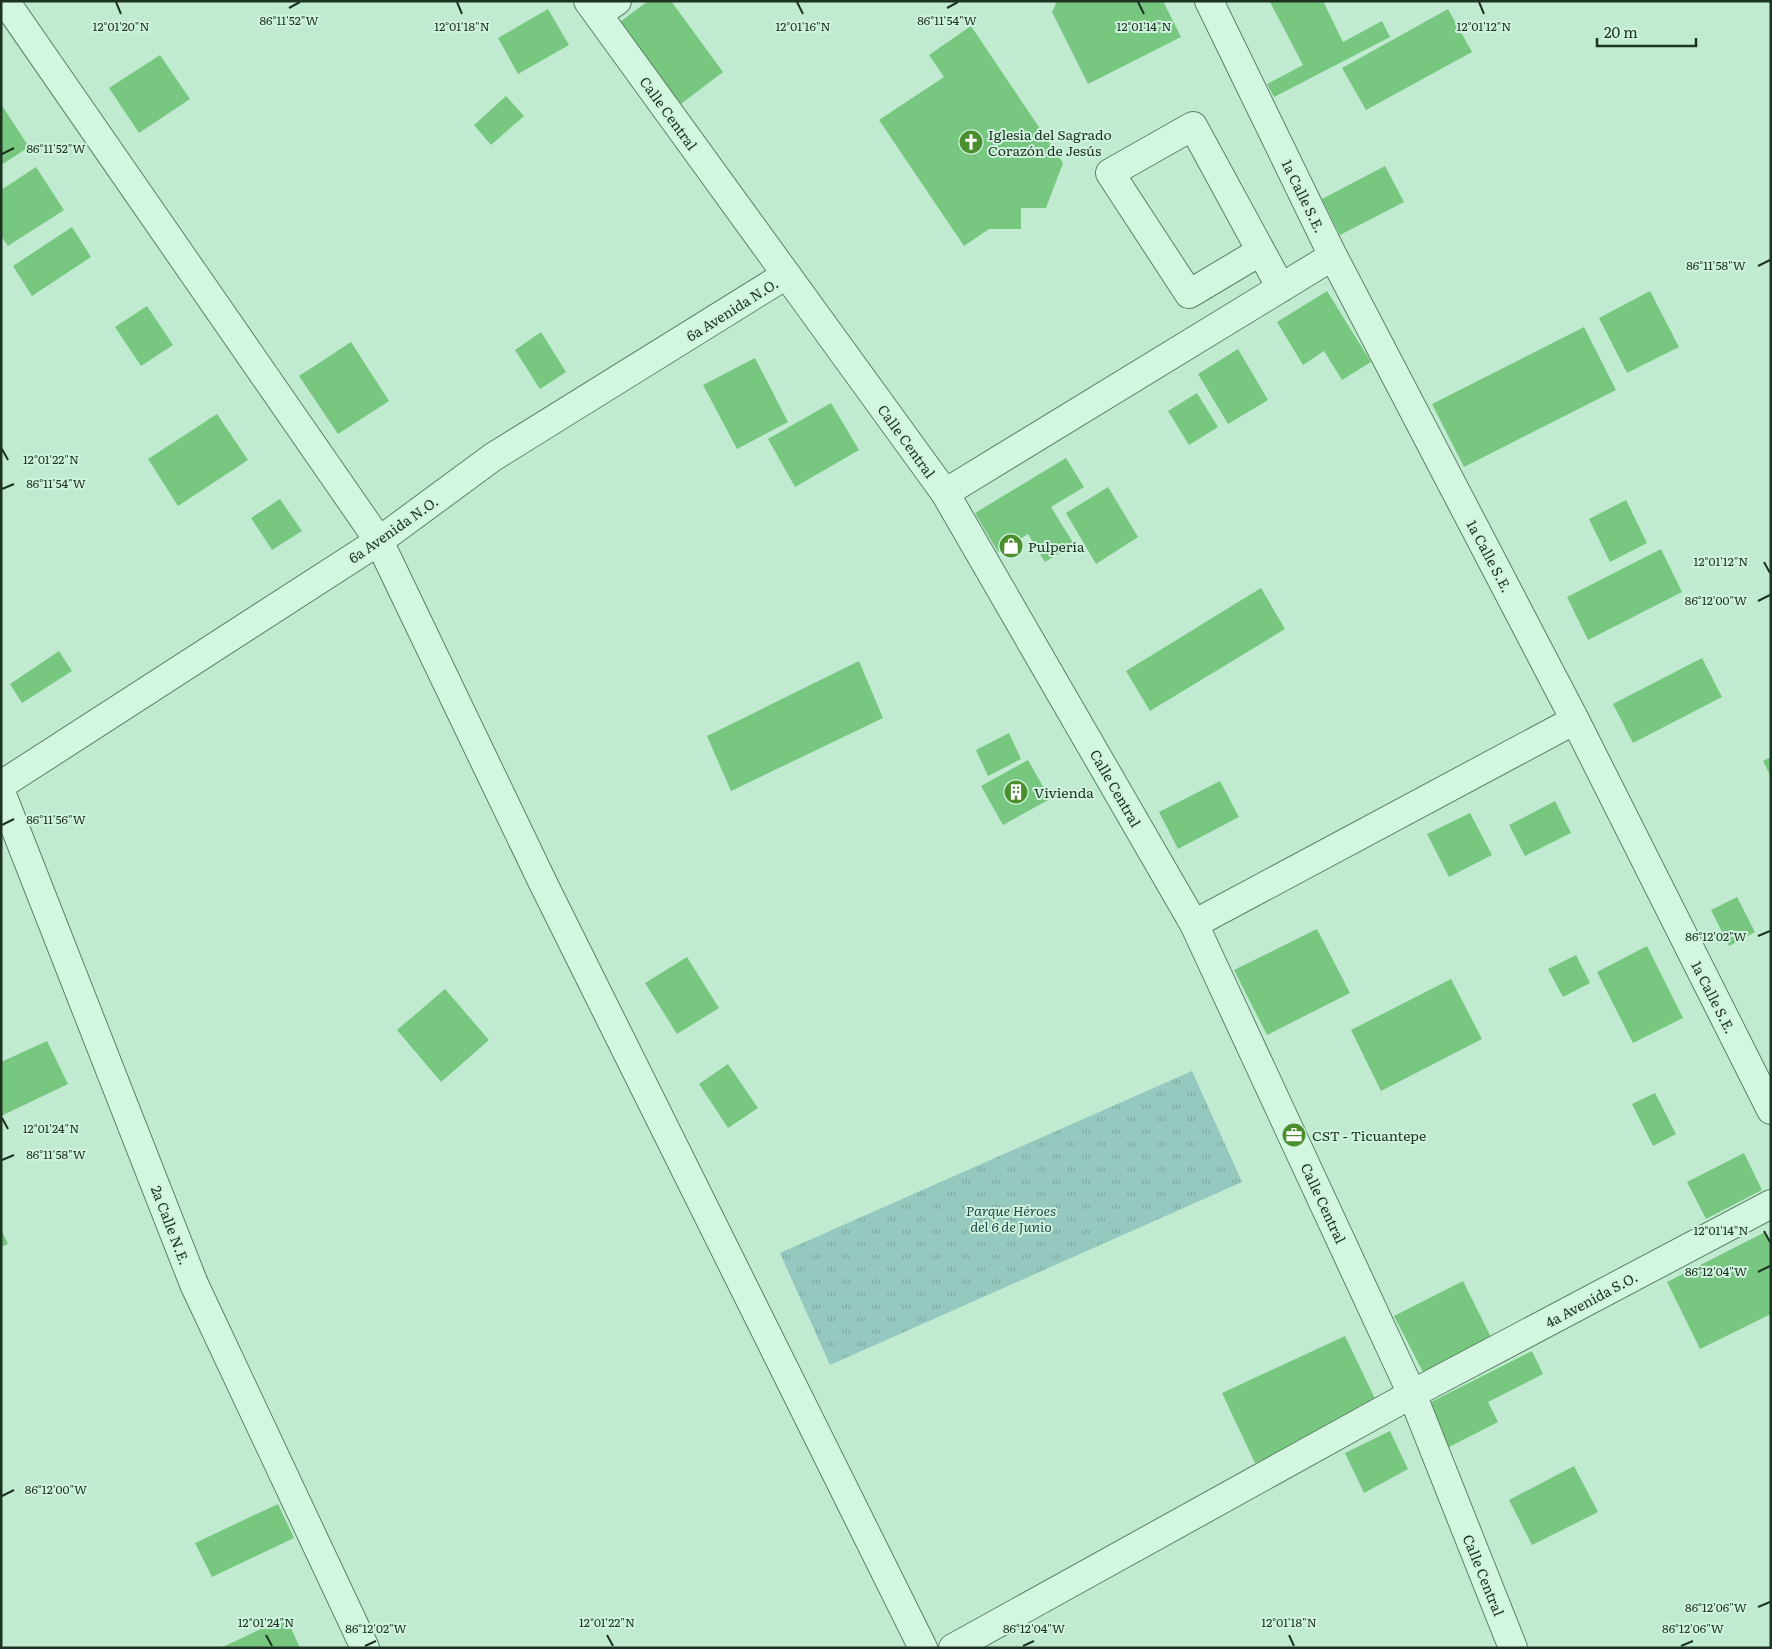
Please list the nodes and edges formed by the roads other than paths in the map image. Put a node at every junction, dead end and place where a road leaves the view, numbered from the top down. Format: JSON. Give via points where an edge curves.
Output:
{"nodes":[{"id":1,"x":5,"y":1,"type":"edge"},
{"id":2,"x":1209,"y":1,"type":"edge"},
{"id":3,"x":601,"y":5,"type":"edge"},
{"id":4,"x":1261,"y":251,"type":"junction"},
{"id":5,"x":1333,"y":256,"type":"junction"},
{"id":6,"x":786,"y":275,"type":"junction"},
{"id":7,"x":1281,"y":288,"type":"junction"},
{"id":8,"x":945,"y":493,"type":"junction"},
{"id":9,"x":379,"y":541,"type":"junction"},
{"id":10,"x":1576,"y":720,"type":"junction"},
{"id":11,"x":1,"y":786,"type":"edge"},
{"id":12,"x":1,"y":792,"type":"edge"},
{"id":13,"x":1194,"y":924,"type":"junction"},
{"id":14,"x":1771,"y":1110,"type":"edge"},
{"id":15,"x":1771,"y":1204,"type":"edge"},
{"id":16,"x":1412,"y":1394,"type":"junction"},
{"id":17,"x":365,"y":1648,"type":"edge"},
{"id":18,"x":922,"y":1648,"type":"edge"},
{"id":19,"x":953,"y":1648,"type":"edge"},
{"id":20,"x":1513,"y":1648,"type":"edge"}],
"edges":[{"from":1,"to":9,"type":"street"},
{"from":2,"to":5,"type":"street","name":"1a Calle S.E."},
{"from":3,"to":6,"type":"street","name":"Calle Central"},
{"from":4,"to":4,"type":"street","via":[[1193,126],[1110,173],[1189,294]]},
{"from":4,"to":7,"type":"street"},
{"from":5,"to":7,"type":"street"},
{"from":5,"to":10,"type":"street","name":"1a Calle S.E."},
{"from":6,"to":8,"type":"street","name":"Calle Central"},
{"from":6,"to":9,"type":"street","name":"6a Avenida N.O.","via":[[493,457]]},
{"from":7,"to":8,"type":"street"},
{"from":8,"to":13,"type":"street","name":"Calle Central"},
{"from":9,"to":11,"type":"street","name":"6a Avenida N.O."},
{"from":9,"to":18,"type":"street","via":[[544,885]]},
{"from":10,"to":13,"type":"street"},
{"from":10,"to":14,"type":"street","name":"1a Calle S.E."},
{"from":12,"to":17,"type":"street","name":"2a Calle N.E.","via":[[194,1284]]},
{"from":13,"to":16,"type":"street","name":"Calle Central"},
{"from":15,"to":16,"type":"street","name":"4a Avenida S.O."},
{"from":16,"to":19,"type":"street","name":"4a Avenida S.O."},
{"from":16,"to":20,"type":"street","name":"Calle Central"}]}
